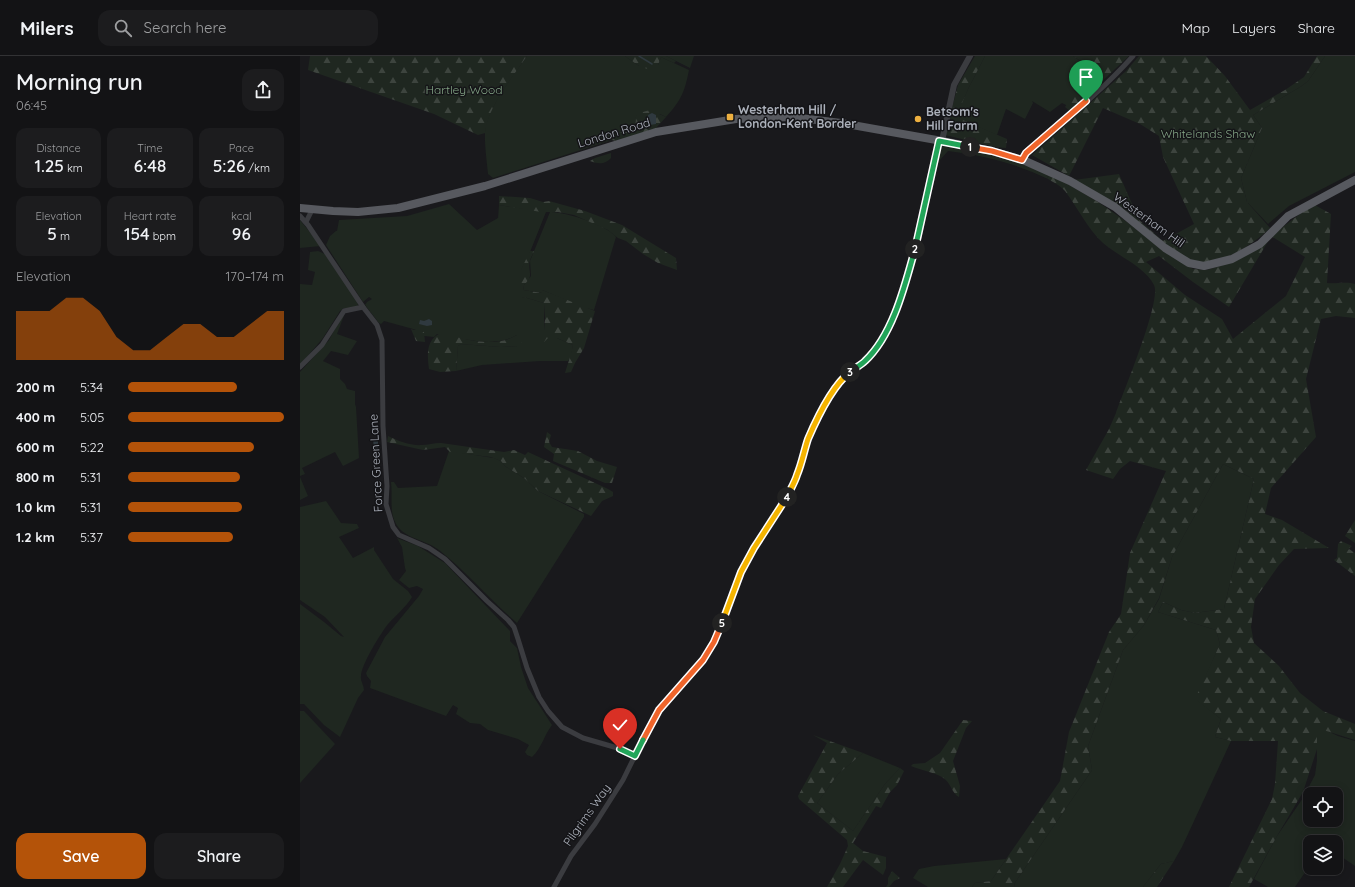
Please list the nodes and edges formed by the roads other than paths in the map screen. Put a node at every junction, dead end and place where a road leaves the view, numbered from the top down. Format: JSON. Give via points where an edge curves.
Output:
{"nodes":[{"id":1,"x":970,"y":56,"type":"edge"},
{"id":2,"x":1133,"y":56,"type":"edge"},
{"id":3,"x":940,"y":141,"type":"junction"},
{"id":4,"x":1022,"y":160,"type":"junction"},
{"id":5,"x":1355,"y":180,"type":"edge"},
{"id":6,"x":300,"y":208,"type":"edge"},
{"id":7,"x":312,"y":210,"type":"junction"},
{"id":8,"x":300,"y":216,"type":"edge"},
{"id":9,"x":306,"y":222,"type":"junction"},
{"id":10,"x":363,"y":307,"type":"junction"},
{"id":11,"x":300,"y":367,"type":"edge"},
{"id":12,"x":635,"y":756,"type":"junction"},
{"id":13,"x":554,"y":887,"type":"edge"}],
"edges":[{"from":1,"to":3,"type":"street","name":"Pilgrims Way","via":[[954,85]]},
{"from":2,"to":4,"type":"street","via":[[1120,71],[1026,153]]},
{"from":3,"to":4,"type":"main road","name":"Westerham Hill"},
{"from":3,"to":7,"type":"main road","name":"London Road","via":[[792,117],[736,119],[656,132],[485,186],[398,208],[358,212]]},
{"from":3,"to":12,"type":"street","name":"Pilgrims Way","via":[[907,279],[886,331],[875,350],[840,381],[830,395],[808,439],[797,476],[786,498],[741,572],[714,642],[703,660],[659,710]]},
{"from":4,"to":5,"type":"main road","name":"Westerham Hill","via":[[1066,179],[1115,207],[1165,248],[1189,263],[1204,266],[1232,259],[1260,244],[1288,216]]},
{"from":6,"to":7,"type":"main road","name":"London Road"},
{"from":7,"to":9,"type":"street"},
{"from":8,"to":9,"type":"street","name":"Force Green Lane"},
{"from":9,"to":10,"type":"street","name":"Force Green Lane"},
{"from":10,"to":11,"type":"street","via":[[344,311],[322,345]]},
{"from":10,"to":12,"type":"street","name":"Force Green Lane","via":[[377,325],[382,340],[386,504],[393,527],[399,535],[429,548],[445,559],[508,620],[514,628],[539,697],[562,727],[575,735]]},
{"from":12,"to":13,"type":"street","name":"Pilgrims Way","via":[[609,804],[571,856]]}]}
